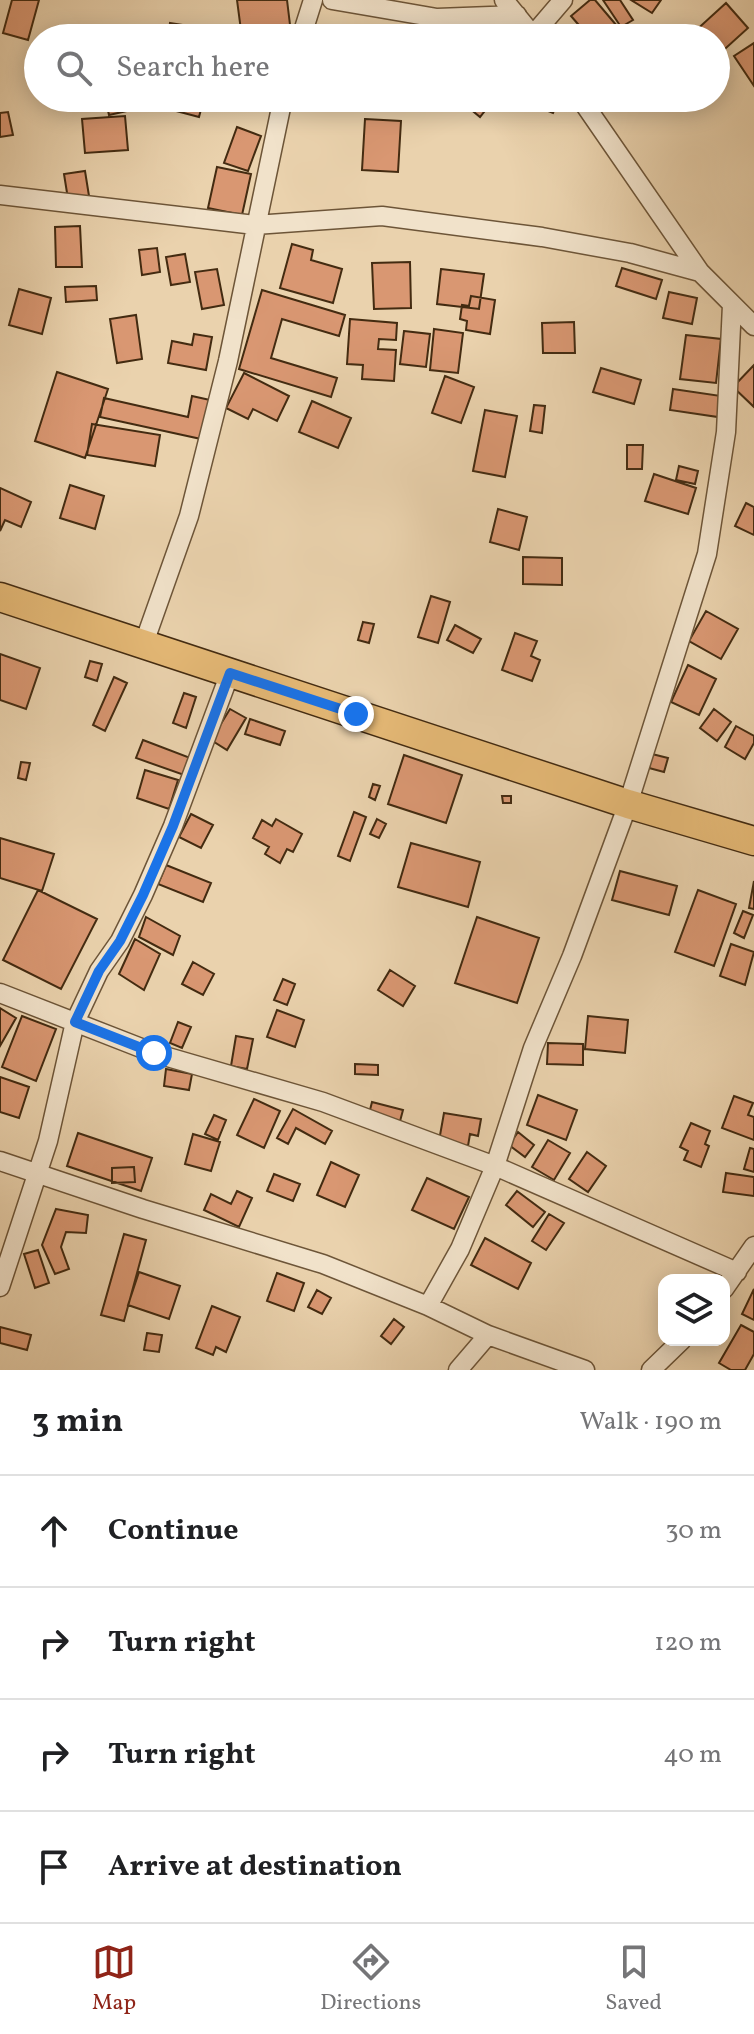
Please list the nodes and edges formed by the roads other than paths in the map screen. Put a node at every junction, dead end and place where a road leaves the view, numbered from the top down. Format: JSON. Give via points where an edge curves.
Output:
{"nodes":[{"id":1,"x":313,"y":0,"type":"edge"},
{"id":2,"x":332,"y":0,"type":"edge"},
{"id":3,"x":504,"y":0,"type":"edge"},
{"id":4,"x":563,"y":0,"type":"edge"},
{"id":5,"x":517,"y":15,"type":"junction"},
{"id":6,"x":305,"y":24,"type":"edge"},
{"id":7,"x":524,"y":24,"type":"edge"},
{"id":8,"x":544,"y":24,"type":"edge"},
{"id":9,"x":280,"y":112,"type":"edge"},
{"id":10,"x":590,"y":112,"type":"edge"},
{"id":11,"x":0,"y":195,"type":"edge"},
{"id":12,"x":255,"y":225,"type":"junction"},
{"id":13,"x":700,"y":272,"type":"junction"},
{"id":14,"x":746,"y":313,"type":"edge"},
{"id":15,"x":0,"y":597,"type":"edge"},
{"id":16,"x":144,"y":643,"type":"junction"},
{"id":17,"x":230,"y":673,"type":"junction"},
{"id":18,"x":628,"y":804,"type":"junction"},
{"id":19,"x":754,"y":841,"type":"edge"},
{"id":20,"x":0,"y":993,"type":"edge"},
{"id":21,"x":75,"y":1022,"type":"junction"},
{"id":22,"x":0,"y":1161,"type":"edge"},
{"id":23,"x":495,"y":1166,"type":"junction"},
{"id":24,"x":35,"y":1173,"type":"junction"},
{"id":25,"x":754,"y":1246,"type":"edge"},
{"id":26,"x":737,"y":1272,"type":"junction"},
{"id":27,"x":730,"y":1281,"type":"edge"},
{"id":28,"x":0,"y":1287,"type":"edge"},
{"id":29,"x":428,"y":1306,"type":"junction"},
{"id":30,"x":488,"y":1335,"type":"junction"},
{"id":31,"x":676,"y":1346,"type":"edge"},
{"id":32,"x":458,"y":1370,"type":"edge"},
{"id":33,"x":585,"y":1370,"type":"edge"},
{"id":34,"x":651,"y":1370,"type":"edge"}],
"edges":[{"from":1,"to":6,"type":"street"},
{"from":2,"to":5,"type":"street","via":[[437,18]]},
{"from":3,"to":5,"type":"street"},
{"from":4,"to":8,"type":"street"},
{"from":5,"to":7,"type":"street"},
{"from":9,"to":12,"type":"street"},
{"from":10,"to":13,"type":"street"},
{"from":11,"to":12,"type":"street"},
{"from":12,"to":13,"type":"street","via":[[382,216],[542,237]]},
{"from":12,"to":16,"type":"street","via":[[189,516]]},
{"from":13,"to":14,"type":"street"},
{"from":14,"to":18,"type":"street","via":[[707,554]]},
{"from":15,"to":16,"type":"main road"},
{"from":16,"to":17,"type":"main road"},
{"from":17,"to":18,"type":"main road"},
{"from":17,"to":21,"type":"street","via":[[149,882]]},
{"from":18,"to":19,"type":"main road"},
{"from":18,"to":23,"type":"street","via":[[533,1048]]},
{"from":20,"to":21,"type":"street"},
{"from":21,"to":23,"type":"street","via":[[167,1057],[323,1102]]},
{"from":21,"to":24,"type":"street","via":[[48,1141]]},
{"from":22,"to":24,"type":"street"},
{"from":23,"to":26,"type":"street"},
{"from":23,"to":29,"type":"street","via":[[460,1249]]},
{"from":24,"to":28,"type":"street"},
{"from":24,"to":29,"type":"street","via":[[323,1264]]},
{"from":25,"to":26,"type":"street"},
{"from":26,"to":27,"type":"street"},
{"from":29,"to":30,"type":"street"},
{"from":30,"to":32,"type":"street"},
{"from":30,"to":33,"type":"street"},
{"from":31,"to":34,"type":"street"}]}
